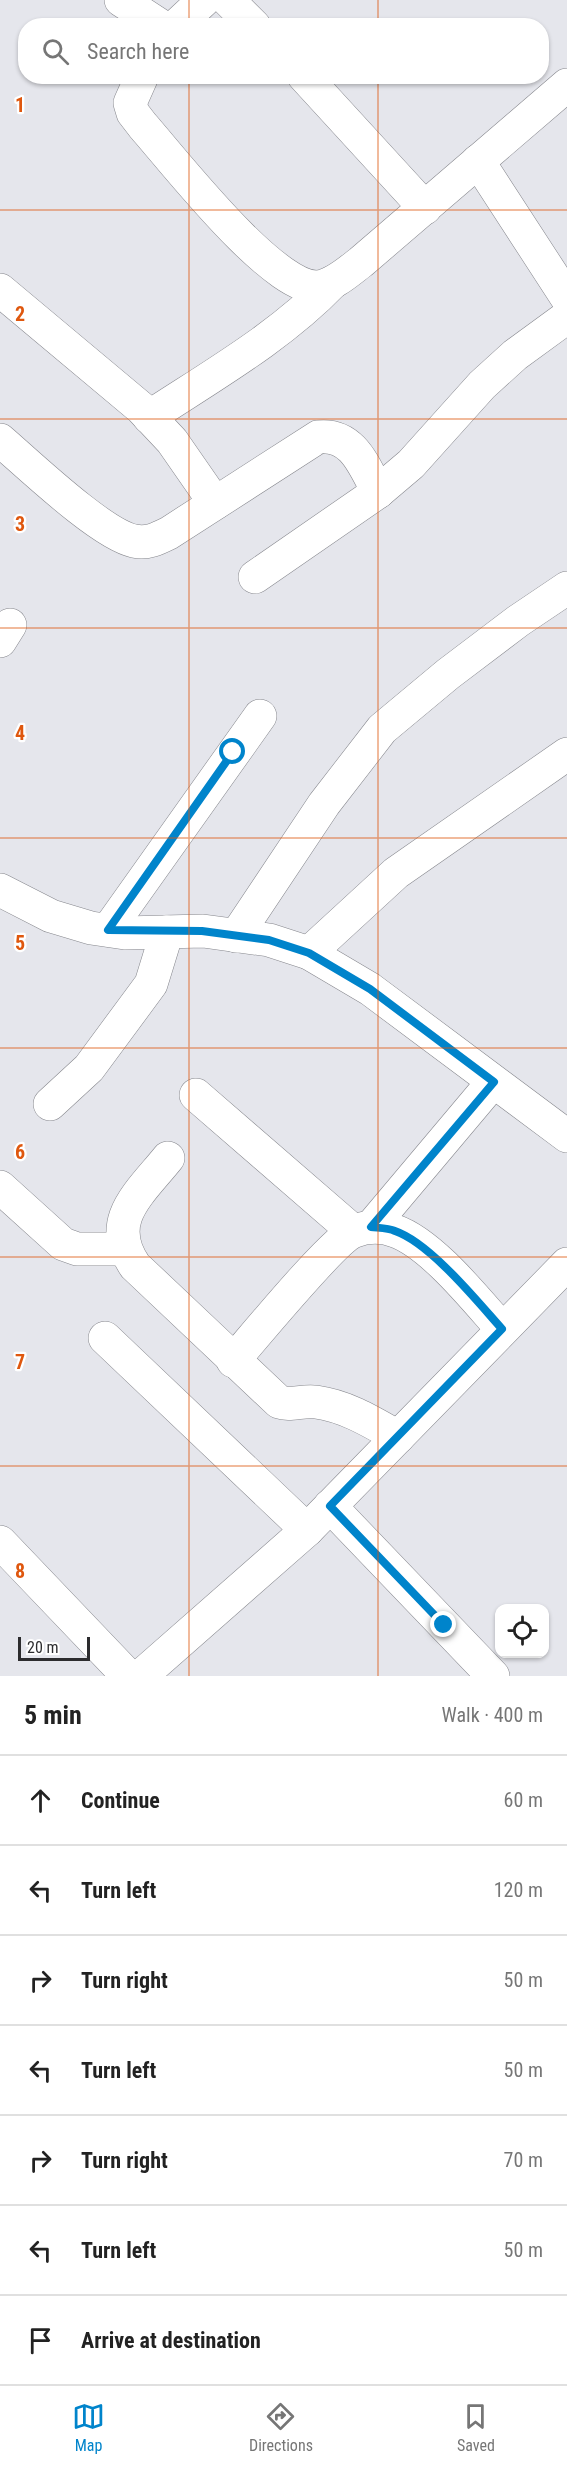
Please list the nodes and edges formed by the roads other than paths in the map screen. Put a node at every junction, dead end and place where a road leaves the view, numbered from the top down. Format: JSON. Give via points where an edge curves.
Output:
{"nodes":[{"id":1,"x":122,"y":0,"type":"edge"},
{"id":2,"x":204,"y":0,"type":"edge"},
{"id":3,"x":228,"y":0,"type":"edge"},
{"id":4,"x":159,"y":18,"type":"edge"},
{"id":5,"x":182,"y":18,"type":"edge"},
{"id":6,"x":246,"y":18,"type":"edge"},
{"id":7,"x":138,"y":84,"type":"edge"},
{"id":8,"x":311,"y":84,"type":"edge"},
{"id":9,"x":567,"y":85,"type":"edge"},
{"id":10,"x":478,"y":161,"type":"junction"},
{"id":11,"x":425,"y":208,"type":"junction"},
{"id":12,"x":333,"y":282,"type":"junction"},
{"id":13,"x":0,"y":290,"type":"edge"},
{"id":14,"x":567,"y":298,"type":"edge"},
{"id":15,"x":567,"y":317,"type":"edge"},
{"id":16,"x":149,"y":417,"type":"junction"},
{"id":17,"x":0,"y":440,"type":"edge"},
{"id":18,"x":378,"y":492,"type":"junction"},
{"id":19,"x":215,"y":503,"type":"junction"},
{"id":20,"x":255,"y":576,"type":"dead end"},
{"id":21,"x":567,"y":588,"type":"edge"},
{"id":22,"x":260,"y":716,"type":"dead end"},
{"id":23,"x":567,"y":754,"type":"edge"},
{"id":24,"x":0,"y":890,"type":"edge"},
{"id":25,"x":108,"y":930,"type":"junction"},
{"id":26,"x":167,"y":932,"type":"junction"},
{"id":27,"x":236,"y":936,"type":"junction"},
{"id":28,"x":309,"y":953,"type":"junction"},
{"id":29,"x":494,"y":1082,"type":"junction"},
{"id":30,"x":196,"y":1095,"type":"dead end"},
{"id":31,"x":50,"y":1104,"type":"dead end"},
{"id":32,"x":567,"y":1136,"type":"edge"},
{"id":33,"x":168,"y":1158,"type":"dead end"},
{"id":34,"x":0,"y":1187,"type":"edge"},
{"id":35,"x":362,"y":1229,"type":"junction"},
{"id":36,"x":124,"y":1249,"type":"junction"},
{"id":37,"x":567,"y":1264,"type":"edge"},
{"id":38,"x":502,"y":1329,"type":"junction"},
{"id":39,"x":105,"y":1338,"type":"dead end"},
{"id":40,"x":233,"y":1361,"type":"junction"},
{"id":41,"x":398,"y":1437,"type":"junction"},
{"id":42,"x":330,"y":1506,"type":"junction"},
{"id":43,"x":307,"y":1530,"type":"junction"},
{"id":44,"x":0,"y":1542,"type":"edge"},
{"id":45,"x":128,"y":1676,"type":"edge"},
{"id":46,"x":141,"y":1676,"type":"edge"},
{"id":47,"x":493,"y":1676,"type":"edge"}],
"edges":[{"from":1,"to":4,"type":"street"},
{"from":2,"to":5,"type":"street"},
{"from":3,"to":6,"type":"street"},
{"from":7,"to":12,"type":"street","via":[[130,103],[133,113],[249,245],[300,283],[318,287]]},
{"from":8,"to":11,"type":"street"},
{"from":9,"to":10,"type":"street"},
{"from":10,"to":11,"type":"street"},
{"from":10,"to":14,"type":"street"},
{"from":11,"to":12,"type":"street"},
{"from":12,"to":16,"type":"street","via":[[275,334]]},
{"from":13,"to":16,"type":"street"},
{"from":15,"to":18,"type":"street","via":[[515,354],[411,464]]},
{"from":16,"to":19,"type":"street","via":[[172,441]]},
{"from":17,"to":19,"type":"street","via":[[94,519],[133,541],[150,542]]},
{"from":18,"to":19,"type":"street","via":[[357,452],[330,435],[298,448]]},
{"from":18,"to":20,"type":"street"},
{"from":21,"to":27,"type":"street","via":[[448,674],[382,729],[324,804]]},
{"from":22,"to":25,"type":"street"},
{"from":23,"to":28,"type":"street","via":[[396,873]]},
{"from":24,"to":25,"type":"street","via":[[51,916]]},
{"from":25,"to":26,"type":"street"},
{"from":26,"to":27,"type":"street","via":[[202,931]]},
{"from":26,"to":31,"type":"street","via":[[151,984],[88,1068]]},
{"from":27,"to":28,"type":"street","via":[[269,940]]},
{"from":28,"to":29,"type":"street","via":[[370,989]]},
{"from":29,"to":32,"type":"street"},
{"from":29,"to":35,"type":"street"},
{"from":30,"to":35,"type":"street"},
{"from":33,"to":36,"type":"street","via":[[125,1216],[121,1232]]},
{"from":34,"to":36,"type":"street","via":[[63,1244],[77,1250]]},
{"from":35,"to":38,"type":"street","via":[[395,1231],[422,1246]]},
{"from":35,"to":40,"type":"street","via":[[330,1252]]},
{"from":36,"to":40,"type":"street","via":[[135,1266]]},
{"from":37,"to":38,"type":"street"},
{"from":38,"to":41,"type":"street"},
{"from":39,"to":43,"type":"street"},
{"from":40,"to":41,"type":"street","via":[[279,1402],[319,1402],[354,1413]]},
{"from":41,"to":42,"type":"street"},
{"from":42,"to":43,"type":"street"},
{"from":42,"to":47,"type":"street"},
{"from":43,"to":46,"type":"street"},
{"from":44,"to":45,"type":"street"}]}
